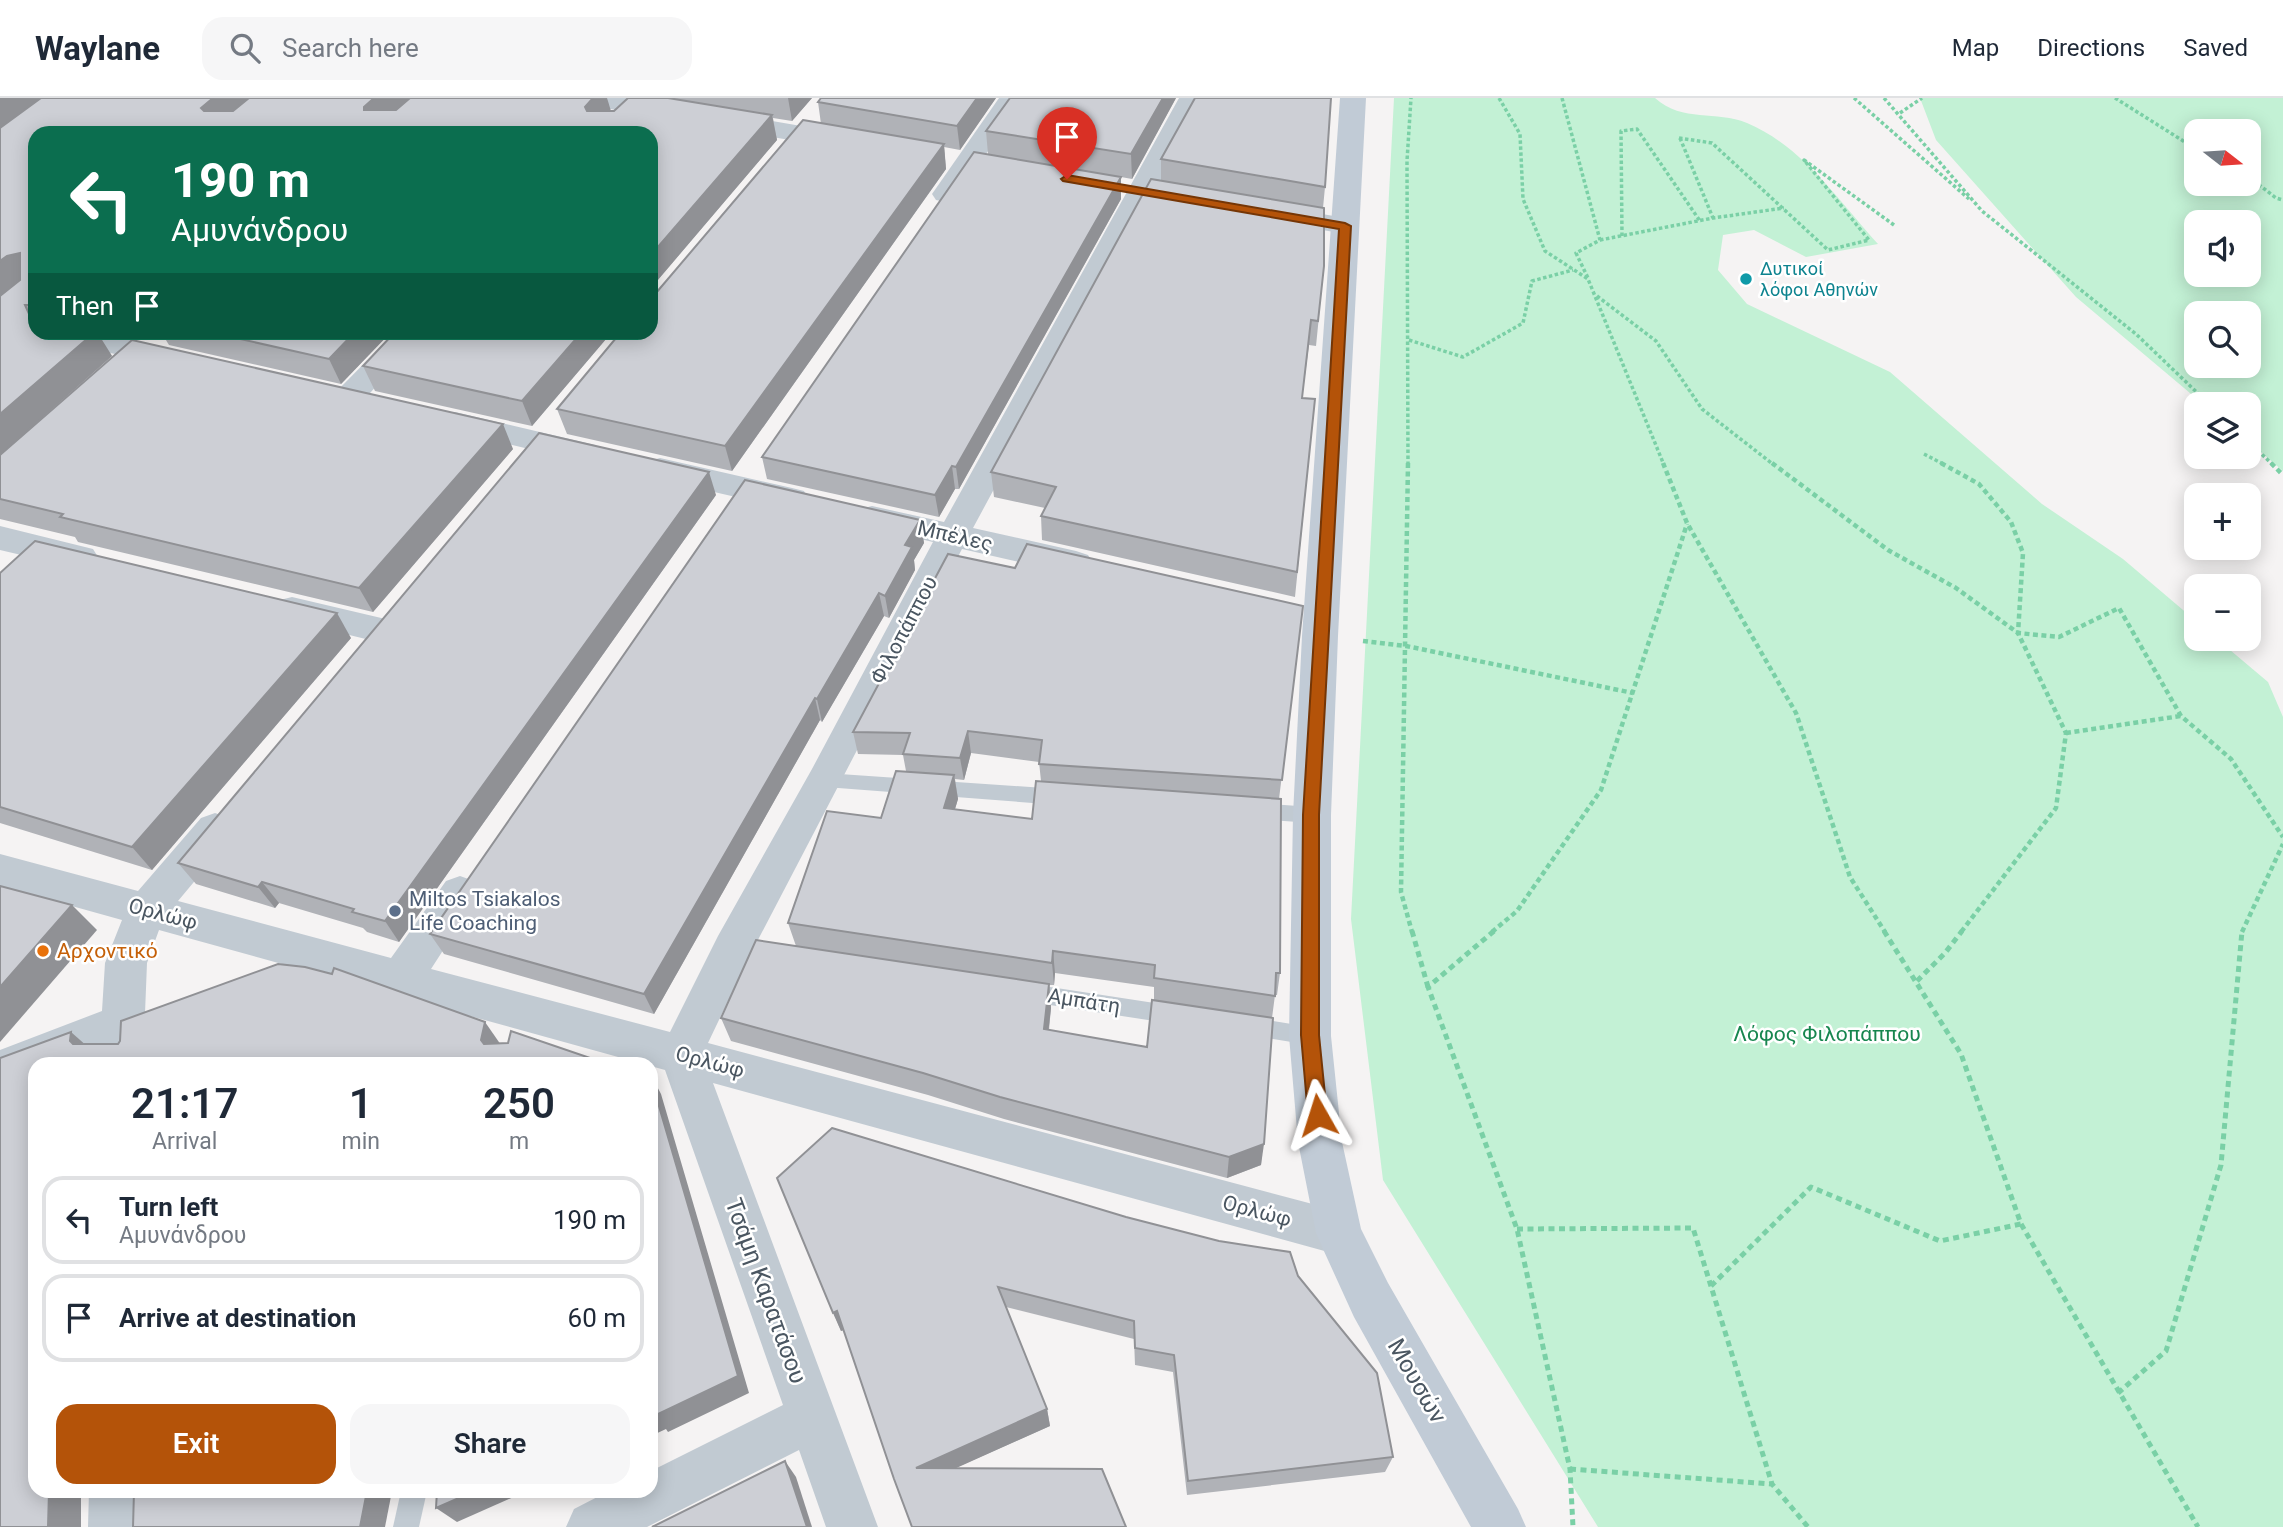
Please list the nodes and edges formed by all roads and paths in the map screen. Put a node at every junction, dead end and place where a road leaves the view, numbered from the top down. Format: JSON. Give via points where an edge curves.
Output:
{"nodes":[{"id":1,"x":593,"y":98,"type":"edge"},
{"id":2,"x":1012,"y":98,"type":"edge"},
{"id":3,"x":1192,"y":98,"type":"edge"},
{"id":4,"x":1353,"y":98,"type":"edge"},
{"id":5,"x":1411,"y":98,"type":"edge"},
{"id":6,"x":1499,"y":98,"type":"edge"},
{"id":7,"x":1562,"y":98,"type":"edge"},
{"id":8,"x":1854,"y":98,"type":"edge"},
{"id":9,"x":1884,"y":98,"type":"edge"},
{"id":10,"x":1922,"y":98,"type":"edge"},
{"id":11,"x":2115,"y":98,"type":"edge"},
{"id":12,"x":626,"y":107,"type":"edge"},
{"id":13,"x":821,"y":107,"type":"edge"},
{"id":14,"x":1900,"y":113,"type":"junction"},
{"id":15,"x":799,"y":133,"type":"junction"},
{"id":16,"x":2184,"y":141,"type":"edge"},
{"id":17,"x":864,"y":144,"type":"edge"},
{"id":18,"x":782,"y":154,"type":"edge"},
{"id":19,"x":2261,"y":186,"type":"edge"},
{"id":20,"x":2283,"y":200,"type":"edge"},
{"id":21,"x":1784,"y":208,"type":"junction"},
{"id":22,"x":1250,"y":210,"type":"edge"},
{"id":23,"x":1982,"y":211,"type":"junction"},
{"id":24,"x":929,"y":218,"type":"edge"},
{"id":25,"x":1713,"y":218,"type":"junction"},
{"id":26,"x":1700,"y":221,"type":"junction"},
{"id":27,"x":1894,"y":225,"type":"dead end"},
{"id":28,"x":1345,"y":226,"type":"junction"},
{"id":29,"x":1622,"y":236,"type":"junction"},
{"id":30,"x":1600,"y":240,"type":"junction"},
{"id":31,"x":1574,"y":269,"type":"junction"},
{"id":32,"x":1588,"y":279,"type":"junction"},
{"id":33,"x":1596,"y":295,"type":"junction"},
{"id":34,"x":133,"y":340,"type":"edge"},
{"id":35,"x":402,"y":340,"type":"edge"},
{"id":36,"x":1409,"y":340,"type":"junction"},
{"id":37,"x":152,"y":342,"type":"edge"},
{"id":38,"x":205,"y":366,"type":"edge"},
{"id":39,"x":111,"y":378,"type":"edge"},
{"id":40,"x":2196,"y":392,"type":"edge"},
{"id":41,"x":386,"y":407,"type":"edge"},
{"id":42,"x":565,"y":412,"type":"edge"},
{"id":43,"x":425,"y":416,"type":"edge"},
{"id":44,"x":540,"y":442,"type":"junction"},
{"id":45,"x":1924,"y":454,"type":"dead end"},
{"id":46,"x":2261,"y":454,"type":"edge"},
{"id":47,"x":514,"y":473,"type":"edge"},
{"id":48,"x":2283,"y":475,"type":"edge"},
{"id":49,"x":1687,"y":523,"type":"junction"},
{"id":50,"x":953,"y":536,"type":"junction"},
{"id":51,"x":0,"y":538,"type":"edge"},
{"id":52,"x":105,"y":563,"type":"edge"},
{"id":53,"x":1103,"y":569,"type":"edge"},
{"id":54,"x":263,"y":602,"type":"edge"},
{"id":55,"x":1311,"y":622,"type":"junction"},
{"id":56,"x":2018,"y":633,"type":"junction"},
{"id":57,"x":1406,"y":646,"type":"junction"},
{"id":58,"x":356,"y":661,"type":"edge"},
{"id":59,"x":1633,"y":693,"type":"junction"},
{"id":60,"x":2181,"y":716,"type":"junction"},
{"id":61,"x":2066,"y":733,"type":"junction"},
{"id":62,"x":825,"y":780,"type":"junction"},
{"id":63,"x":1075,"y":798,"type":"edge"},
{"id":64,"x":234,"y":806,"type":"edge"},
{"id":65,"x":1242,"y":810,"type":"edge"},
{"id":66,"x":1311,"y":815,"type":"junction"},
{"id":67,"x":2283,"y":837,"type":"edge"},
{"id":68,"x":2283,"y":844,"type":"edge"},
{"id":69,"x":481,"y":864,"type":"edge"},
{"id":70,"x":0,"y":870,"type":"edge"},
{"id":71,"x":147,"y":909,"type":"junction"},
{"id":72,"x":401,"y":978,"type":"junction"},
{"id":73,"x":1917,"y":981,"type":"junction"},
{"id":74,"x":1428,"y":987,"type":"junction"},
{"id":75,"x":1008,"y":989,"type":"edge"},
{"id":76,"x":1200,"y":1019,"type":"edge"},
{"id":77,"x":1228,"y":1023,"type":"edge"},
{"id":78,"x":1310,"y":1035,"type":"junction"},
{"id":79,"x":122,"y":1044,"type":"edge"},
{"id":80,"x":681,"y":1054,"type":"junction"},
{"id":81,"x":59,"y":1057,"type":"edge"},
{"id":82,"x":28,"y":1063,"type":"edge"},
{"id":83,"x":0,"y":1069,"type":"edge"},
{"id":84,"x":2021,"y":1224,"type":"junction"},
{"id":85,"x":1517,"y":1229,"type":"junction"},
{"id":86,"x":1339,"y":1233,"type":"junction"},
{"id":87,"x":1710,"y":1286,"type":"junction"},
{"id":88,"x":2118,"y":1393,"type":"junction"},
{"id":89,"x":811,"y":1418,"type":"junction"},
{"id":90,"x":1570,"y":1469,"type":"junction"},
{"id":91,"x":1772,"y":1484,"type":"junction"},
{"id":92,"x":658,"y":1494,"type":"edge"},
{"id":93,"x":115,"y":1498,"type":"edge"},
{"id":94,"x":412,"y":1498,"type":"edge"},
{"id":95,"x":650,"y":1498,"type":"edge"},
{"id":96,"x":114,"y":1527,"type":"edge"},
{"id":97,"x":406,"y":1527,"type":"edge"},
{"id":98,"x":592,"y":1527,"type":"edge"},
{"id":99,"x":852,"y":1527,"type":"edge"},
{"id":100,"x":1500,"y":1527,"type":"edge"},
{"id":101,"x":1573,"y":1527,"type":"edge"},
{"id":102,"x":1808,"y":1527,"type":"edge"},
{"id":103,"x":2198,"y":1527,"type":"edge"}],
"edges":[{"from":1,"to":12,"type":"street"},
{"from":2,"to":24,"type":"street"},
{"from":3,"to":50,"type":"street","name":"Φιλοπάππου"},
{"from":4,"to":28,"type":"street","name":"Μουσών"},
{"from":5,"to":36,"type":"path"},
{"from":6,"to":31,"type":"path","via":[[1520,134],[1523,199],[1545,251]]},
{"from":7,"to":30,"type":"path"},
{"from":8,"to":23,"type":"path"},
{"from":9,"to":14,"type":"path"},
{"from":10,"to":14,"type":"path"},
{"from":11,"to":16,"type":"path"},
{"from":12,"to":15,"type":"street"},
{"from":13,"to":15,"type":"street"},
{"from":14,"to":23,"type":"path"},
{"from":15,"to":17,"type":"street"},
{"from":15,"to":18,"type":"street"},
{"from":19,"to":20,"type":"path"},
{"from":21,"to":25,"type":"path"},
{"from":21,"to":25,"type":"path","via":[[1712,143],[1679,138]]},
{"from":21,"to":27,"type":"path","via":[[1828,250],[1869,240],[1804,160]]},
{"from":22,"to":28,"type":"street"},
{"from":23,"to":40,"type":"path","via":[[2136,334]]},
{"from":25,"to":26,"type":"path"},
{"from":26,"to":29,"type":"path"},
{"from":26,"to":29,"type":"path","via":[[1637,129],[1621,131]]},
{"from":28,"to":55,"type":"street","name":"Μουσών"},
{"from":29,"to":30,"type":"path"},
{"from":30,"to":32,"type":"path","via":[[1576,253]]},
{"from":31,"to":32,"type":"path"},
{"from":31,"to":36,"type":"path","via":[[1532,281],[1523,323],[1463,357]]},
{"from":32,"to":33,"type":"path"},
{"from":33,"to":49,"type":"path"},
{"from":33,"to":56,"type":"path","via":[[1656,341],[1702,409],[1739,439],[1888,550],[1956,587]]},
{"from":34,"to":37,"type":"street"},
{"from":35,"to":41,"type":"street","via":[[335,395]]},
{"from":36,"to":57,"type":"path"},
{"from":37,"to":38,"type":"street"},
{"from":37,"to":39,"type":"street"},
{"from":42,"to":44,"type":"street"},
{"from":43,"to":44,"type":"street","name":"Μπέλες"},
{"from":44,"to":47,"type":"street"},
{"from":44,"to":50,"type":"street","name":"Μπέλες"},
{"from":45,"to":56,"type":"path","via":[[1979,484],[2011,522],[2024,553]]},
{"from":46,"to":48,"type":"path"},
{"from":49,"to":59,"type":"path"},
{"from":49,"to":73,"type":"path","via":[[1796,713],[1850,877]]},
{"from":50,"to":53,"type":"street","name":"Μπέλες"},
{"from":50,"to":62,"type":"street","name":"Φιλοπάππου"},
{"from":51,"to":52,"type":"street"},
{"from":54,"to":58,"type":"street","via":[[391,620]]},
{"from":55,"to":57,"type":"path"},
{"from":55,"to":66,"type":"street","name":"Μουσών"},
{"from":56,"to":60,"type":"path","via":[[2059,637],[2119,608]]},
{"from":56,"to":61,"type":"path"},
{"from":57,"to":59,"type":"path"},
{"from":57,"to":74,"type":"path","via":[[1401,892]]},
{"from":59,"to":74,"type":"path","via":[[1601,790],[1517,911]]},
{"from":60,"to":61,"type":"path"},
{"from":60,"to":67,"type":"path","via":[[2231,759]]},
{"from":61,"to":73,"type":"path","via":[[2056,808],[1945,953]]},
{"from":62,"to":63,"type":"lane"},
{"from":62,"to":80,"type":"street","name":"Φιλοπάππου","via":[[747,950]]},
{"from":64,"to":71,"type":"street"},
{"from":65,"to":66,"type":"lane"},
{"from":66,"to":78,"type":"street","name":"Μουσών"},
{"from":68,"to":88,"type":"path","via":[[2242,932],[2221,1166],[2166,1351]]},
{"from":69,"to":72,"type":"street"},
{"from":70,"to":71,"type":"street","name":"Ορλώφ"},
{"from":71,"to":72,"type":"street","name":"Ορλώφ"},
{"from":71,"to":79,"type":"street","via":[[127,964]]},
{"from":72,"to":80,"type":"street","name":"Ορλώφ","via":[[520,1024]]},
{"from":73,"to":84,"type":"path","via":[[1961,1054]]},
{"from":74,"to":85,"type":"path"},
{"from":75,"to":76,"type":"lane","name":"Αμπάτη"},
{"from":77,"to":78,"type":"lane"},
{"from":78,"to":86,"type":"street","name":"Μουσών","via":[[1320,1142]]},
{"from":79,"to":81,"type":"street"},
{"from":80,"to":86,"type":"street","name":"Ορλώφ"},
{"from":80,"to":89,"type":"street","name":"Τσάμη Καρατάσου"},
{"from":82,"to":83,"type":"street"},
{"from":84,"to":87,"type":"path","via":[[1940,1241],[1811,1187]]},
{"from":84,"to":88,"type":"path"},
{"from":85,"to":87,"type":"path","via":[[1693,1228]]},
{"from":85,"to":90,"type":"path"},
{"from":86,"to":100,"type":"street","name":"Μουσών","via":[[1371,1300]]},
{"from":87,"to":91,"type":"path"},
{"from":88,"to":103,"type":"path"},
{"from":89,"to":92,"type":"street"},
{"from":89,"to":99,"type":"street","name":"Τσάμη Καρατάσου"},
{"from":90,"to":91,"type":"path"},
{"from":90,"to":101,"type":"path"},
{"from":91,"to":102,"type":"path"},
{"from":93,"to":96,"type":"street"},
{"from":94,"to":97,"type":"lane"},
{"from":95,"to":98,"type":"street"}]}
